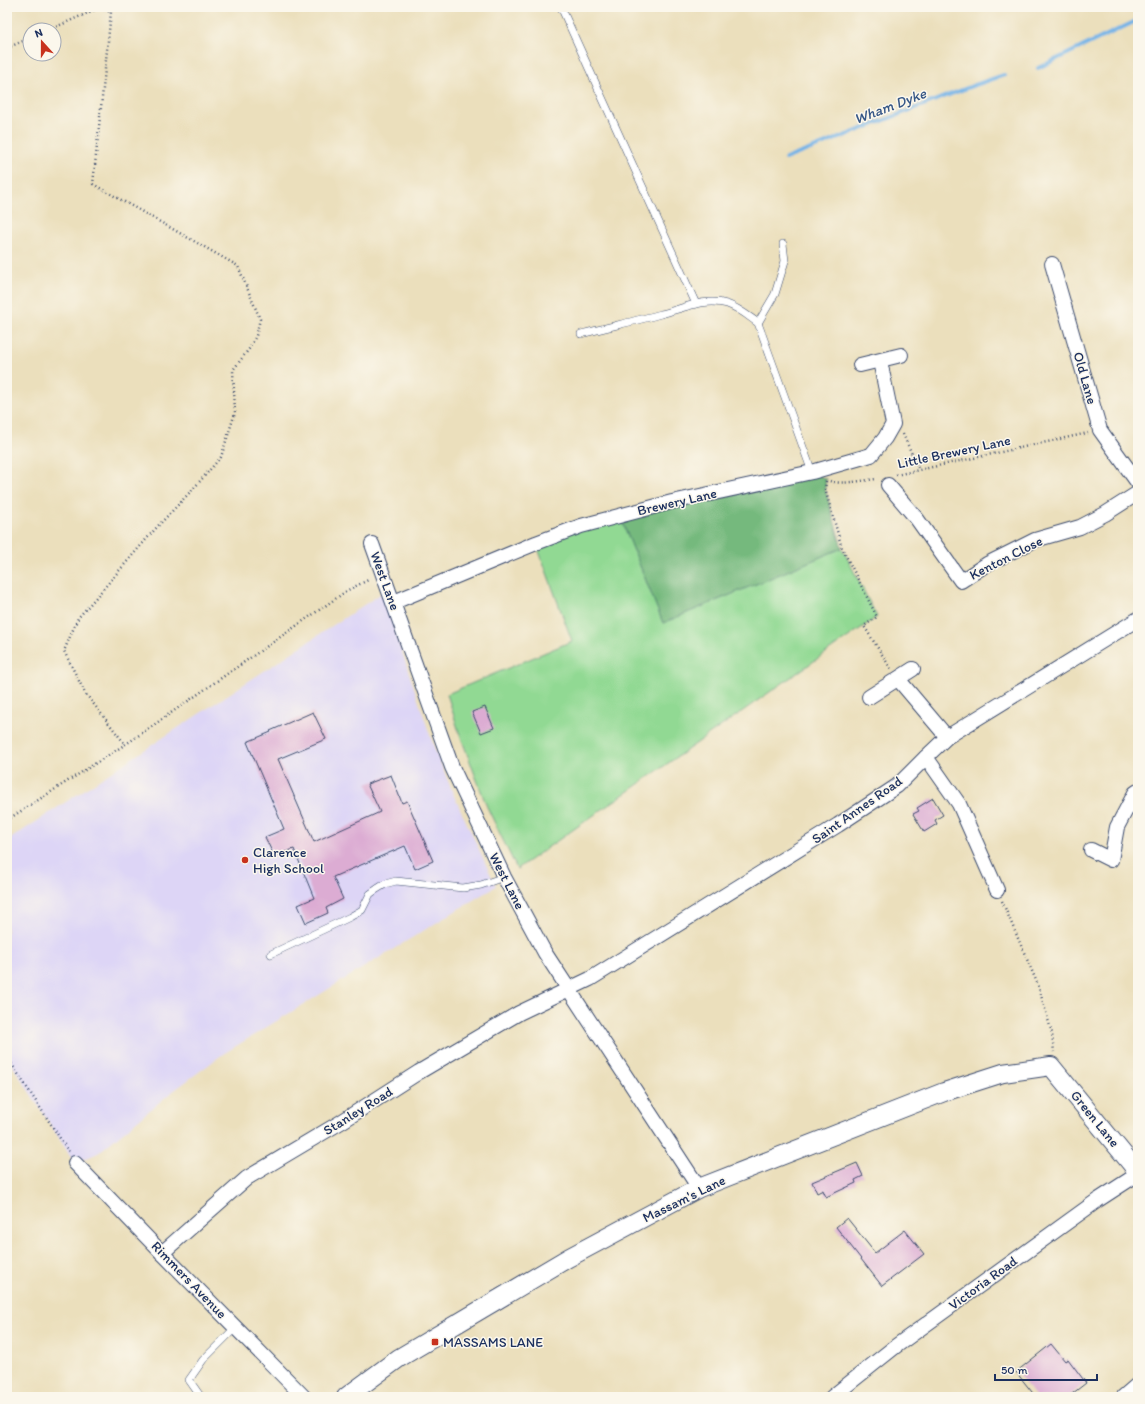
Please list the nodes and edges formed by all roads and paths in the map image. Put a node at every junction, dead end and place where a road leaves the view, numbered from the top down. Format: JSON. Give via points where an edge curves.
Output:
{"nodes":[{"id":1,"x":561,"y":7,"type":"edge"},
{"id":2,"x":62,"y":24,"type":"edge"},
{"id":3,"x":22,"y":41,"type":"edge"},
{"id":4,"x":7,"y":48,"type":"edge"},
{"id":5,"x":783,"y":244,"type":"dead end"},
{"id":6,"x":1052,"y":264,"type":"dead end"},
{"id":7,"x":696,"y":304,"type":"junction"},
{"id":8,"x":758,"y":323,"type":"junction"},
{"id":9,"x":581,"y":334,"type":"dead end"},
{"id":10,"x":901,"y":355,"type":"dead end"},
{"id":11,"x":880,"y":361,"type":"junction"},
{"id":12,"x":860,"y":366,"type":"dead end"},
{"id":13,"x":893,"y":424,"type":"junction"},
{"id":14,"x":1100,"y":430,"type":"junction"},
{"id":15,"x":919,"y":470,"type":"junction"},
{"id":16,"x":812,"y":472,"type":"junction"},
{"id":17,"x":886,"y":480,"type":"junction"},
{"id":18,"x":1138,"y":483,"type":"edge"},
{"id":19,"x":1138,"y":493,"type":"edge"},
{"id":20,"x":372,"y":544,"type":"dead end"},
{"id":21,"x":382,"y":574,"type":"junction"},
{"id":22,"x":394,"y":602,"type":"junction"},
{"id":23,"x":1138,"y":619,"type":"edge"},
{"id":24,"x":913,"y":669,"type":"dead end"},
{"id":25,"x":898,"y":679,"type":"junction"},
{"id":26,"x":869,"y":698,"type":"dead end"},
{"id":27,"x":947,"y":737,"type":"junction"},
{"id":28,"x":125,"y":744,"type":"junction"},
{"id":29,"x":926,"y":756,"type":"junction"},
{"id":30,"x":1138,"y":791,"type":"edge"},
{"id":31,"x":7,"y":820,"type":"edge"},
{"id":32,"x":1091,"y":850,"type":"dead end"},
{"id":33,"x":504,"y":877,"type":"junction"},
{"id":34,"x":997,"y":890,"type":"joint"},
{"id":35,"x":271,"y":954,"type":"dead end"},
{"id":36,"x":568,"y":988,"type":"junction"},
{"id":37,"x":7,"y":1057,"type":"edge"},
{"id":38,"x":1051,"y":1066,"type":"junction"},
{"id":39,"x":75,"y":1163,"type":"joint"},
{"id":40,"x":1138,"y":1173,"type":"edge"},
{"id":41,"x":699,"y":1188,"type":"junction"},
{"id":42,"x":162,"y":1254,"type":"junction"},
{"id":43,"x":235,"y":1328,"type":"junction"},
{"id":44,"x":1138,"y":1384,"type":"edge"},
{"id":45,"x":201,"y":1397,"type":"edge"},
{"id":46,"x":304,"y":1397,"type":"edge"},
{"id":47,"x":346,"y":1397,"type":"edge"},
{"id":48,"x":832,"y":1397,"type":"edge"},
{"id":49,"x":1123,"y":1397,"type":"edge"}],
"edges":[{"from":1,"to":7,"type":"lane"},
{"from":2,"to":28,"type":"path","via":[[99,8],[111,12],[93,184],[238,266],[260,319],[256,336],[232,370],[235,413],[221,456],[78,618],[64,650],[86,693]]},
{"from":3,"to":4,"type":"path"},
{"from":5,"to":8,"type":"lane","via":[[785,261],[777,289]]},
{"from":6,"to":14,"type":"street","name":"Old Lane"},
{"from":7,"to":8,"type":"lane","via":[[726,304]]},
{"from":7,"to":9,"type":"lane"},
{"from":8,"to":16,"type":"lane"},
{"from":10,"to":11,"type":"street"},
{"from":11,"to":12,"type":"street"},
{"from":11,"to":13,"type":"street"},
{"from":13,"to":15,"type":"path","via":[[900,425]]},
{"from":13,"to":16,"type":"street","name":"Brewery Lane","via":[[871,456]]},
{"from":14,"to":15,"type":"path","name":"Little Brewery Lane"},
{"from":14,"to":18,"type":"street","name":"Old Lane"},
{"from":15,"to":17,"type":"path","name":"Little Brewery Lane"},
{"from":16,"to":22,"type":"street","name":"Brewery Lane","via":[[672,502],[581,526]]},
{"from":17,"to":19,"type":"street","name":"Kenton Close","via":[[961,581],[987,564],[1035,540],[1080,527]]},
{"from":17,"to":25,"type":"path","name":"Little Brewery Lane","via":[[834,482],[826,479],[824,489],[842,548],[877,617],[864,626]]},
{"from":20,"to":21,"type":"street","name":"West Lane"},
{"from":21,"to":22,"type":"street","name":"West Lane"},
{"from":21,"to":28,"type":"path","via":[[348,590]]},
{"from":22,"to":33,"type":"street","name":"West Lane","via":[[452,767]]},
{"from":23,"to":27,"type":"street","name":"Saint Annes Road"},
{"from":24,"to":25,"type":"street"},
{"from":25,"to":26,"type":"street"},
{"from":25,"to":27,"type":"street"},
{"from":27,"to":29,"type":"street","name":"Saint Annes Road"},
{"from":28,"to":31,"type":"path"},
{"from":29,"to":34,"type":"street","via":[[959,804]]},
{"from":29,"to":36,"type":"street","name":"Saint Annes Road","via":[[897,786],[838,825],[596,975]]},
{"from":30,"to":32,"type":"street","via":[[1117,828],[1111,860]]},
{"from":33,"to":35,"type":"lane","via":[[463,888],[396,881],[385,884],[370,894],[362,910]]},
{"from":33,"to":36,"type":"street","name":"West Lane"},
{"from":34,"to":38,"type":"path","via":[[1038,985],[1052,1033],[1054,1048]]},
{"from":36,"to":41,"type":"street","name":"West Lane"},
{"from":36,"to":42,"type":"street","name":"Stanley Road","via":[[519,1013],[426,1068],[248,1178]]},
{"from":37,"to":39,"type":"path"},
{"from":38,"to":40,"type":"street","name":"Green Lane"},
{"from":38,"to":41,"type":"street","name":"Massam's Lane","via":[[1003,1073],[944,1092]]},
{"from":39,"to":42,"type":"street","name":"Rimmers Avenue"},
{"from":40,"to":48,"type":"street","name":"Victoria Road","via":[[896,1346]]},
{"from":41,"to":47,"type":"street","name":"Massam's Lane","via":[[568,1258],[399,1358]]},
{"from":42,"to":43,"type":"street","name":"Rimmers Avenue"},
{"from":43,"to":45,"type":"lane","via":[[203,1360],[190,1380]]},
{"from":43,"to":46,"type":"street","name":"Rimmers Avenue"},
{"from":44,"to":49,"type":"street"}]}
